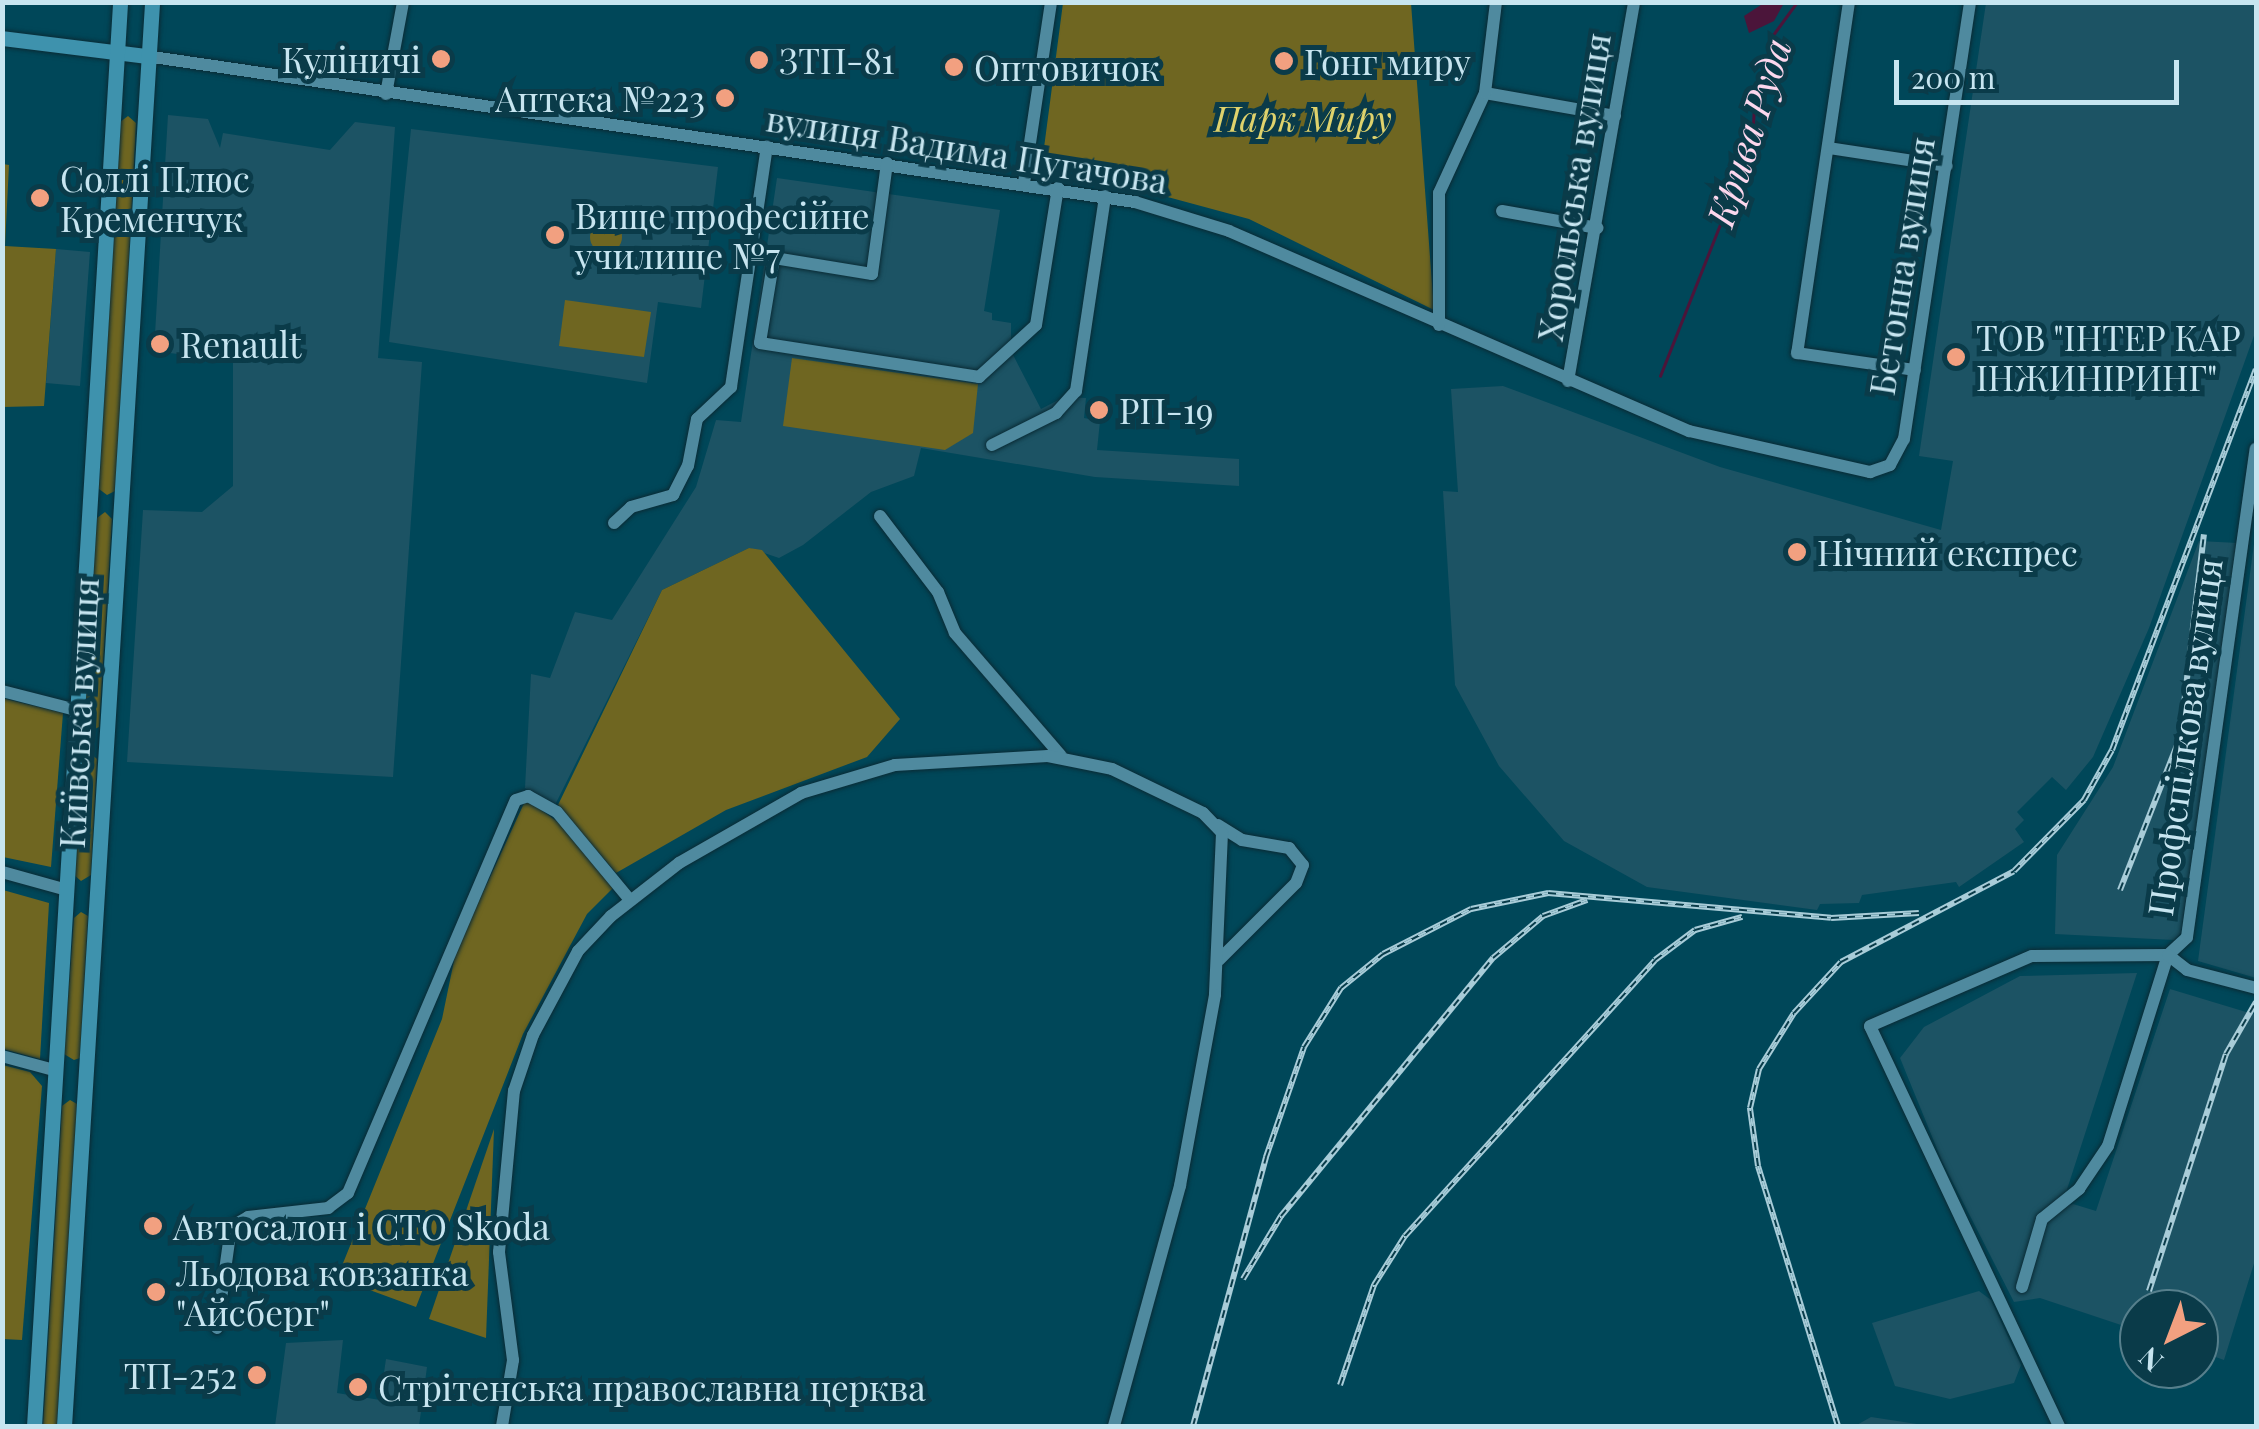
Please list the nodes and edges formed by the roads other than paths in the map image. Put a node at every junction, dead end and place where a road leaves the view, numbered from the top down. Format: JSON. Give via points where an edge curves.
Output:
{"nodes":[{"id":1,"x":120,"y":2,"type":"edge"},
{"id":2,"x":152,"y":2,"type":"edge"},
{"id":3,"x":402,"y":2,"type":"edge"},
{"id":4,"x":1051,"y":2,"type":"edge"},
{"id":5,"x":1496,"y":2,"type":"edge"},
{"id":6,"x":1634,"y":2,"type":"edge"},
{"id":7,"x":1849,"y":2,"type":"edge"},
{"id":8,"x":1970,"y":2,"type":"edge"},
{"id":9,"x":2,"y":38,"type":"edge"},
{"id":10,"x":114,"y":50,"type":"junction"},
{"id":11,"x":146,"y":56,"type":"junction"},
{"id":12,"x":1485,"y":93,"type":"junction"},
{"id":13,"x":386,"y":94,"type":"junction"},
{"id":14,"x":1616,"y":116,"type":"junction"},
{"id":15,"x":767,"y":147,"type":"junction"},
{"id":16,"x":1829,"y":148,"type":"junction"},
{"id":17,"x":886,"y":164,"type":"junction"},
{"id":18,"x":1948,"y":166,"type":"junction"},
{"id":19,"x":1024,"y":183,"type":"junction"},
{"id":20,"x":1058,"y":188,"type":"junction"},
{"id":21,"x":1105,"y":196,"type":"junction"},
{"id":22,"x":1502,"y":211,"type":"dead end"},
{"id":23,"x":1597,"y":228,"type":"junction"},
{"id":24,"x":1439,"y":325,"type":"junction"},
{"id":25,"x":1915,"y":370,"type":"junction"},
{"id":26,"x":1568,"y":381,"type":"junction"},
{"id":27,"x":992,"y":444,"type":"dead end"},
{"id":28,"x":2256,"y":450,"type":"edge"},
{"id":29,"x":1880,"y":470,"type":"joint"},
{"id":30,"x":89,"y":502,"type":"junction"},
{"id":31,"x":120,"y":504,"type":"junction"},
{"id":32,"x":880,"y":516,"type":"dead end"},
{"id":33,"x":614,"y":523,"type":"dead end"},
{"id":34,"x":2,"y":691,"type":"edge"},
{"id":35,"x":76,"y":710,"type":"junction"},
{"id":36,"x":74,"y":738,"type":"junction"},
{"id":37,"x":105,"y":740,"type":"junction"},
{"id":38,"x":1061,"y":756,"type":"junction"},
{"id":39,"x":1218,"y":825,"type":"junction"},
{"id":40,"x":2,"y":872,"type":"edge"},
{"id":41,"x":67,"y":890,"type":"junction"},
{"id":42,"x":98,"y":891,"type":"junction"},
{"id":43,"x":630,"y":900,"type":"junction"},
{"id":44,"x":2168,"y":955,"type":"junction"},
{"id":45,"x":1219,"y":960,"type":"junction"},
{"id":46,"x":2256,"y":988,"type":"edge"},
{"id":47,"x":2,"y":1056,"type":"edge"},
{"id":48,"x":54,"y":1070,"type":"junction"},
{"id":49,"x":86,"y":1072,"type":"junction"},
{"id":50,"x":2022,"y":1287,"type":"dead end"},
{"id":51,"x":217,"y":1328,"type":"dead end"},
{"id":52,"x":34,"y":1426,"type":"edge"},
{"id":53,"x":64,"y":1426,"type":"edge"},
{"id":54,"x":502,"y":1426,"type":"edge"},
{"id":55,"x":1114,"y":1426,"type":"edge"},
{"id":56,"x":2058,"y":1426,"type":"edge"}],
"edges":[{"from":1,"to":10,"type":"main road","name":"Київська вулиця"},
{"from":2,"to":11,"type":"main road","name":"Київська вулиця"},
{"from":3,"to":13,"type":"street"},
{"from":4,"to":19,"type":"street"},
{"from":5,"to":12,"type":"street"},
{"from":6,"to":14,"type":"street","name":"Хорольська вулиця"},
{"from":7,"to":16,"type":"street"},
{"from":8,"to":18,"type":"street","name":"Бетонна вулиця"},
{"from":9,"to":10,"type":"main road","name":"вулиця Вадима Пугачова"},
{"from":10,"to":11,"type":"main road","name":"вулиця Вадима Пугачова"},
{"from":10,"to":30,"type":"main road","name":"Київська вулиця"},
{"from":11,"to":13,"type":"street","name":"вулиця Вадима Пугачова"},
{"from":11,"to":31,"type":"main road","name":"Київська вулиця"},
{"from":12,"to":14,"type":"street"},
{"from":12,"to":24,"type":"street","via":[[1439,193]]},
{"from":13,"to":15,"type":"street","name":"вулиця Вадима Пугачова"},
{"from":14,"to":23,"type":"street","name":"Хорольська вулиця"},
{"from":15,"to":17,"type":"street","name":"вулиця Вадима Пугачова"},
{"from":15,"to":33,"type":"street","via":[[731,387],[696,420],[688,466],[673,495],[631,508]]},
{"from":16,"to":18,"type":"street"},
{"from":16,"to":25,"type":"street","via":[[1797,353]]},
{"from":17,"to":19,"type":"street","name":"вулиця Вадима Пугачова"},
{"from":17,"to":20,"type":"street","via":[[872,274],[774,258],[760,343],[978,378],[1036,325]]},
{"from":18,"to":25,"type":"street","name":"Бетонна вулиця"},
{"from":19,"to":20,"type":"street","name":"вулиця Вадима Пугачова"},
{"from":20,"to":21,"type":"street","name":"вулиця Вадима Пугачова"},
{"from":21,"to":24,"type":"street","name":"вулиця Вадима Пугачова","via":[[1204,222]]},
{"from":21,"to":27,"type":"street","via":[[1076,391],[1056,413]]},
{"from":22,"to":23,"type":"street"},
{"from":23,"to":26,"type":"street","name":"Хорольська вулиця"},
{"from":24,"to":26,"type":"street","name":"вулиця Вадима Пугачова"},
{"from":25,"to":29,"type":"street","name":"Бетонна вулиця","via":[[1904,439],[1898,456]]},
{"from":26,"to":29,"type":"street","name":"вулиця Вадима Пугачова","via":[[1689,431],[1857,472]]},
{"from":28,"to":44,"type":"street","name":"Профспілкова вулиця","via":[[2194,907],[2186,937]]},
{"from":30,"to":31,"type":"main road"},
{"from":30,"to":35,"type":"main road","name":"Київська вулиця"},
{"from":31,"to":37,"type":"main road","name":"Київська вулиця"},
{"from":32,"to":38,"type":"street","via":[[938,592],[954,633]]},
{"from":34,"to":35,"type":"street"},
{"from":35,"to":36,"type":"main road","name":"Київська вулиця"},
{"from":36,"to":37,"type":"main road"},
{"from":36,"to":41,"type":"main road","name":"Київська вулиця"},
{"from":37,"to":42,"type":"main road","name":"Київська вулиця"},
{"from":38,"to":39,"type":"street","via":[[1112,769]]},
{"from":38,"to":43,"type":"street","via":[[942,759],[834,780],[731,831]]},
{"from":39,"to":45,"type":"street"},
{"from":39,"to":45,"type":"street","via":[[1242,840],[1289,848],[1303,865],[1296,883]]},
{"from":40,"to":41,"type":"street"},
{"from":41,"to":42,"type":"main road"},
{"from":41,"to":48,"type":"main road","name":"Київська вулиця"},
{"from":42,"to":49,"type":"main road","name":"Київська вулиця"},
{"from":43,"to":51,"type":"street","via":[[557,812],[528,796],[516,800],[348,1192],[328,1208],[248,1217],[231,1227]]},
{"from":43,"to":54,"type":"street","via":[[578,952],[518,1071],[499,1252],[513,1360]]},
{"from":44,"to":46,"type":"street","via":[[2187,970]]},
{"from":44,"to":50,"type":"street","name":"Профспілкова вулиця","via":[[2108,1146],[2078,1188],[2042,1219]]},
{"from":44,"to":56,"type":"street","via":[[2032,956],[1870,1026]]},
{"from":45,"to":55,"type":"street","via":[[1180,1186]]},
{"from":47,"to":48,"type":"street"},
{"from":48,"to":49,"type":"main road"},
{"from":48,"to":52,"type":"main road","name":"Київська вулиця"},
{"from":49,"to":53,"type":"main road","name":"Київська вулиця"}]}
